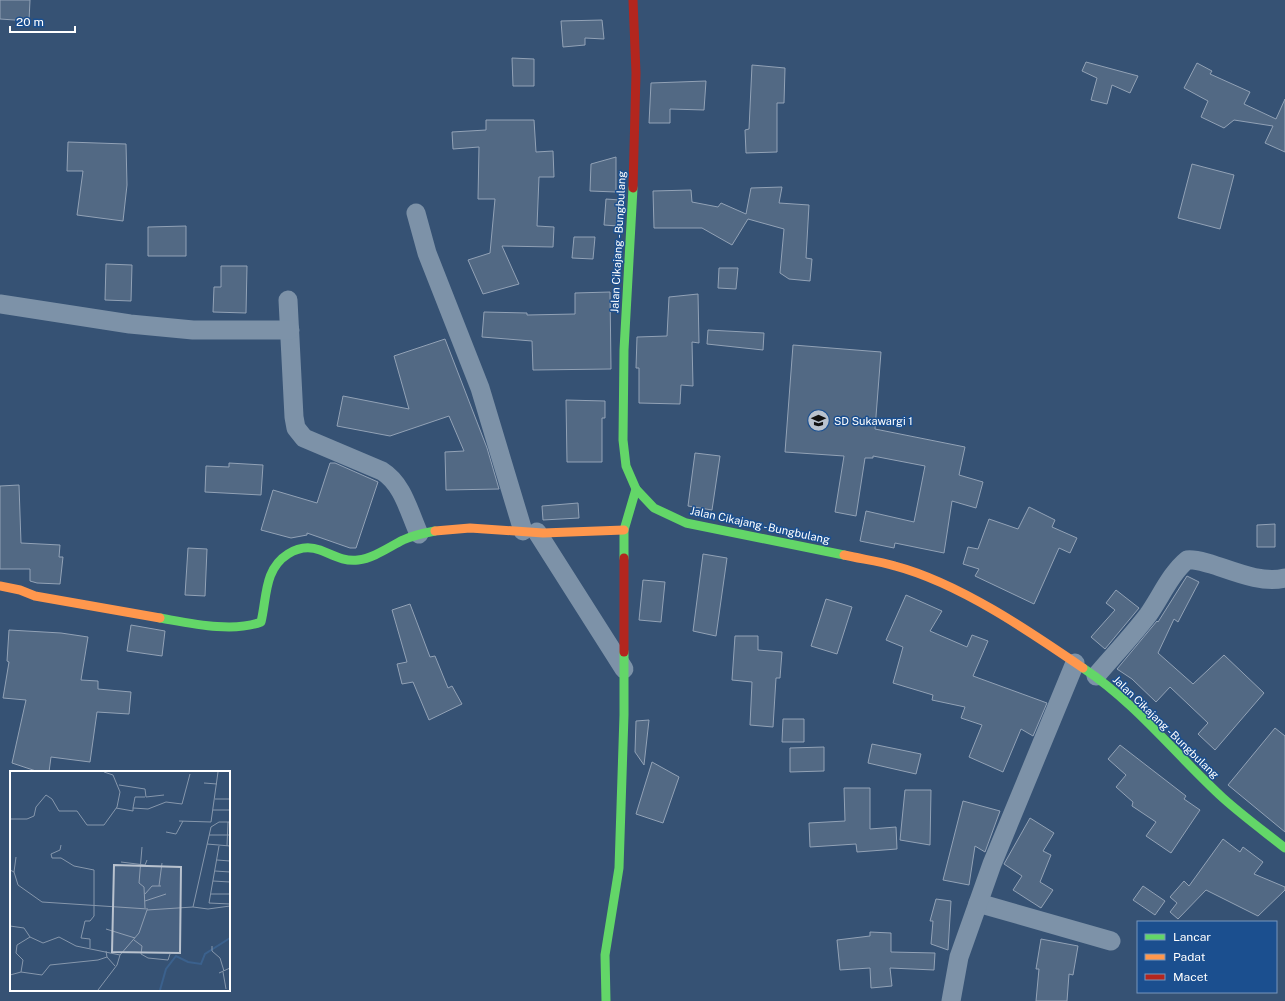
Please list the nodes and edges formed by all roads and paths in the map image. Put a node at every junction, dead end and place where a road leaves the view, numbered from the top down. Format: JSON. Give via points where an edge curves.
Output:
{"nodes":[{"id":1,"x":633,"y":0,"type":"edge"},
{"id":2,"x":416,"y":213,"type":"dead end"},
{"id":3,"x":288,"y":300,"type":"dead end"},
{"id":4,"x":0,"y":304,"type":"edge"},
{"id":5,"x":290,"y":330,"type":"junction"},
{"id":6,"x":636,"y":489,"type":"junction"},
{"id":7,"x":624,"y":530,"type":"junction"},
{"id":8,"x":530,"y":531,"type":"junction"},
{"id":9,"x":419,"y":534,"type":"junction"},
{"id":10,"x":1285,"y":578,"type":"edge"},
{"id":11,"x":0,"y":586,"type":"edge"},
{"id":12,"x":1075,"y":663,"type":"junction"},
{"id":13,"x":624,"y":669,"type":"junction"},
{"id":14,"x":1096,"y":676,"type":"junction"},
{"id":15,"x":1285,"y":848,"type":"edge"},
{"id":16,"x":978,"y":904,"type":"junction"},
{"id":17,"x":1112,"y":941,"type":"dead end"},
{"id":18,"x":606,"y":1001,"type":"edge"},
{"id":19,"x":951,"y":1001,"type":"edge"}],
"edges":[{"from":1,"to":6,"type":"main road","name":"Jalan Cikajang - Bungbulang","via":[[636,73],[624,350],[623,440],[626,466]]},
{"from":2,"to":8,"type":"street","via":[[427,252],[480,388]]},
{"from":3,"to":5,"type":"street"},
{"from":4,"to":5,"type":"street","via":[[130,324],[193,330]]},
{"from":5,"to":9,"type":"street","via":[[294,417],[299,434],[382,470],[392,477]]},
{"from":6,"to":7,"type":"main road"},
{"from":6,"to":12,"type":"main road","name":"Jalan Cikajang - Bungbulang","via":[[654,508],[686,523],[896,566],[947,586],[1001,615]]},
{"from":7,"to":8,"type":"main road"},
{"from":7,"to":13,"type":"main road"},
{"from":8,"to":9,"type":"main road","via":[[448,529]]},
{"from":8,"to":13,"type":"street"},
{"from":9,"to":11,"type":"main road","via":[[380,553],[358,560],[345,561],[324,550],[306,547],[292,551],[281,558],[274,567],[261,622],[248,627],[174,620],[35,596]]},
{"from":10,"to":14,"type":"street","via":[[1262,579],[1187,560],[1176,570],[1147,616]]},
{"from":12,"to":14,"type":"main road","name":"Jalan Cikajang - Bungbulang"},
{"from":12,"to":16,"type":"street"},
{"from":13,"to":18,"type":"main road","via":[[619,868],[605,955]]},
{"from":14,"to":15,"type":"main road","name":"Jalan Cikajang - Bungbulang","via":[[1224,799]]},
{"from":16,"to":17,"type":"street"},
{"from":16,"to":19,"type":"street","via":[[959,958]]}]}
